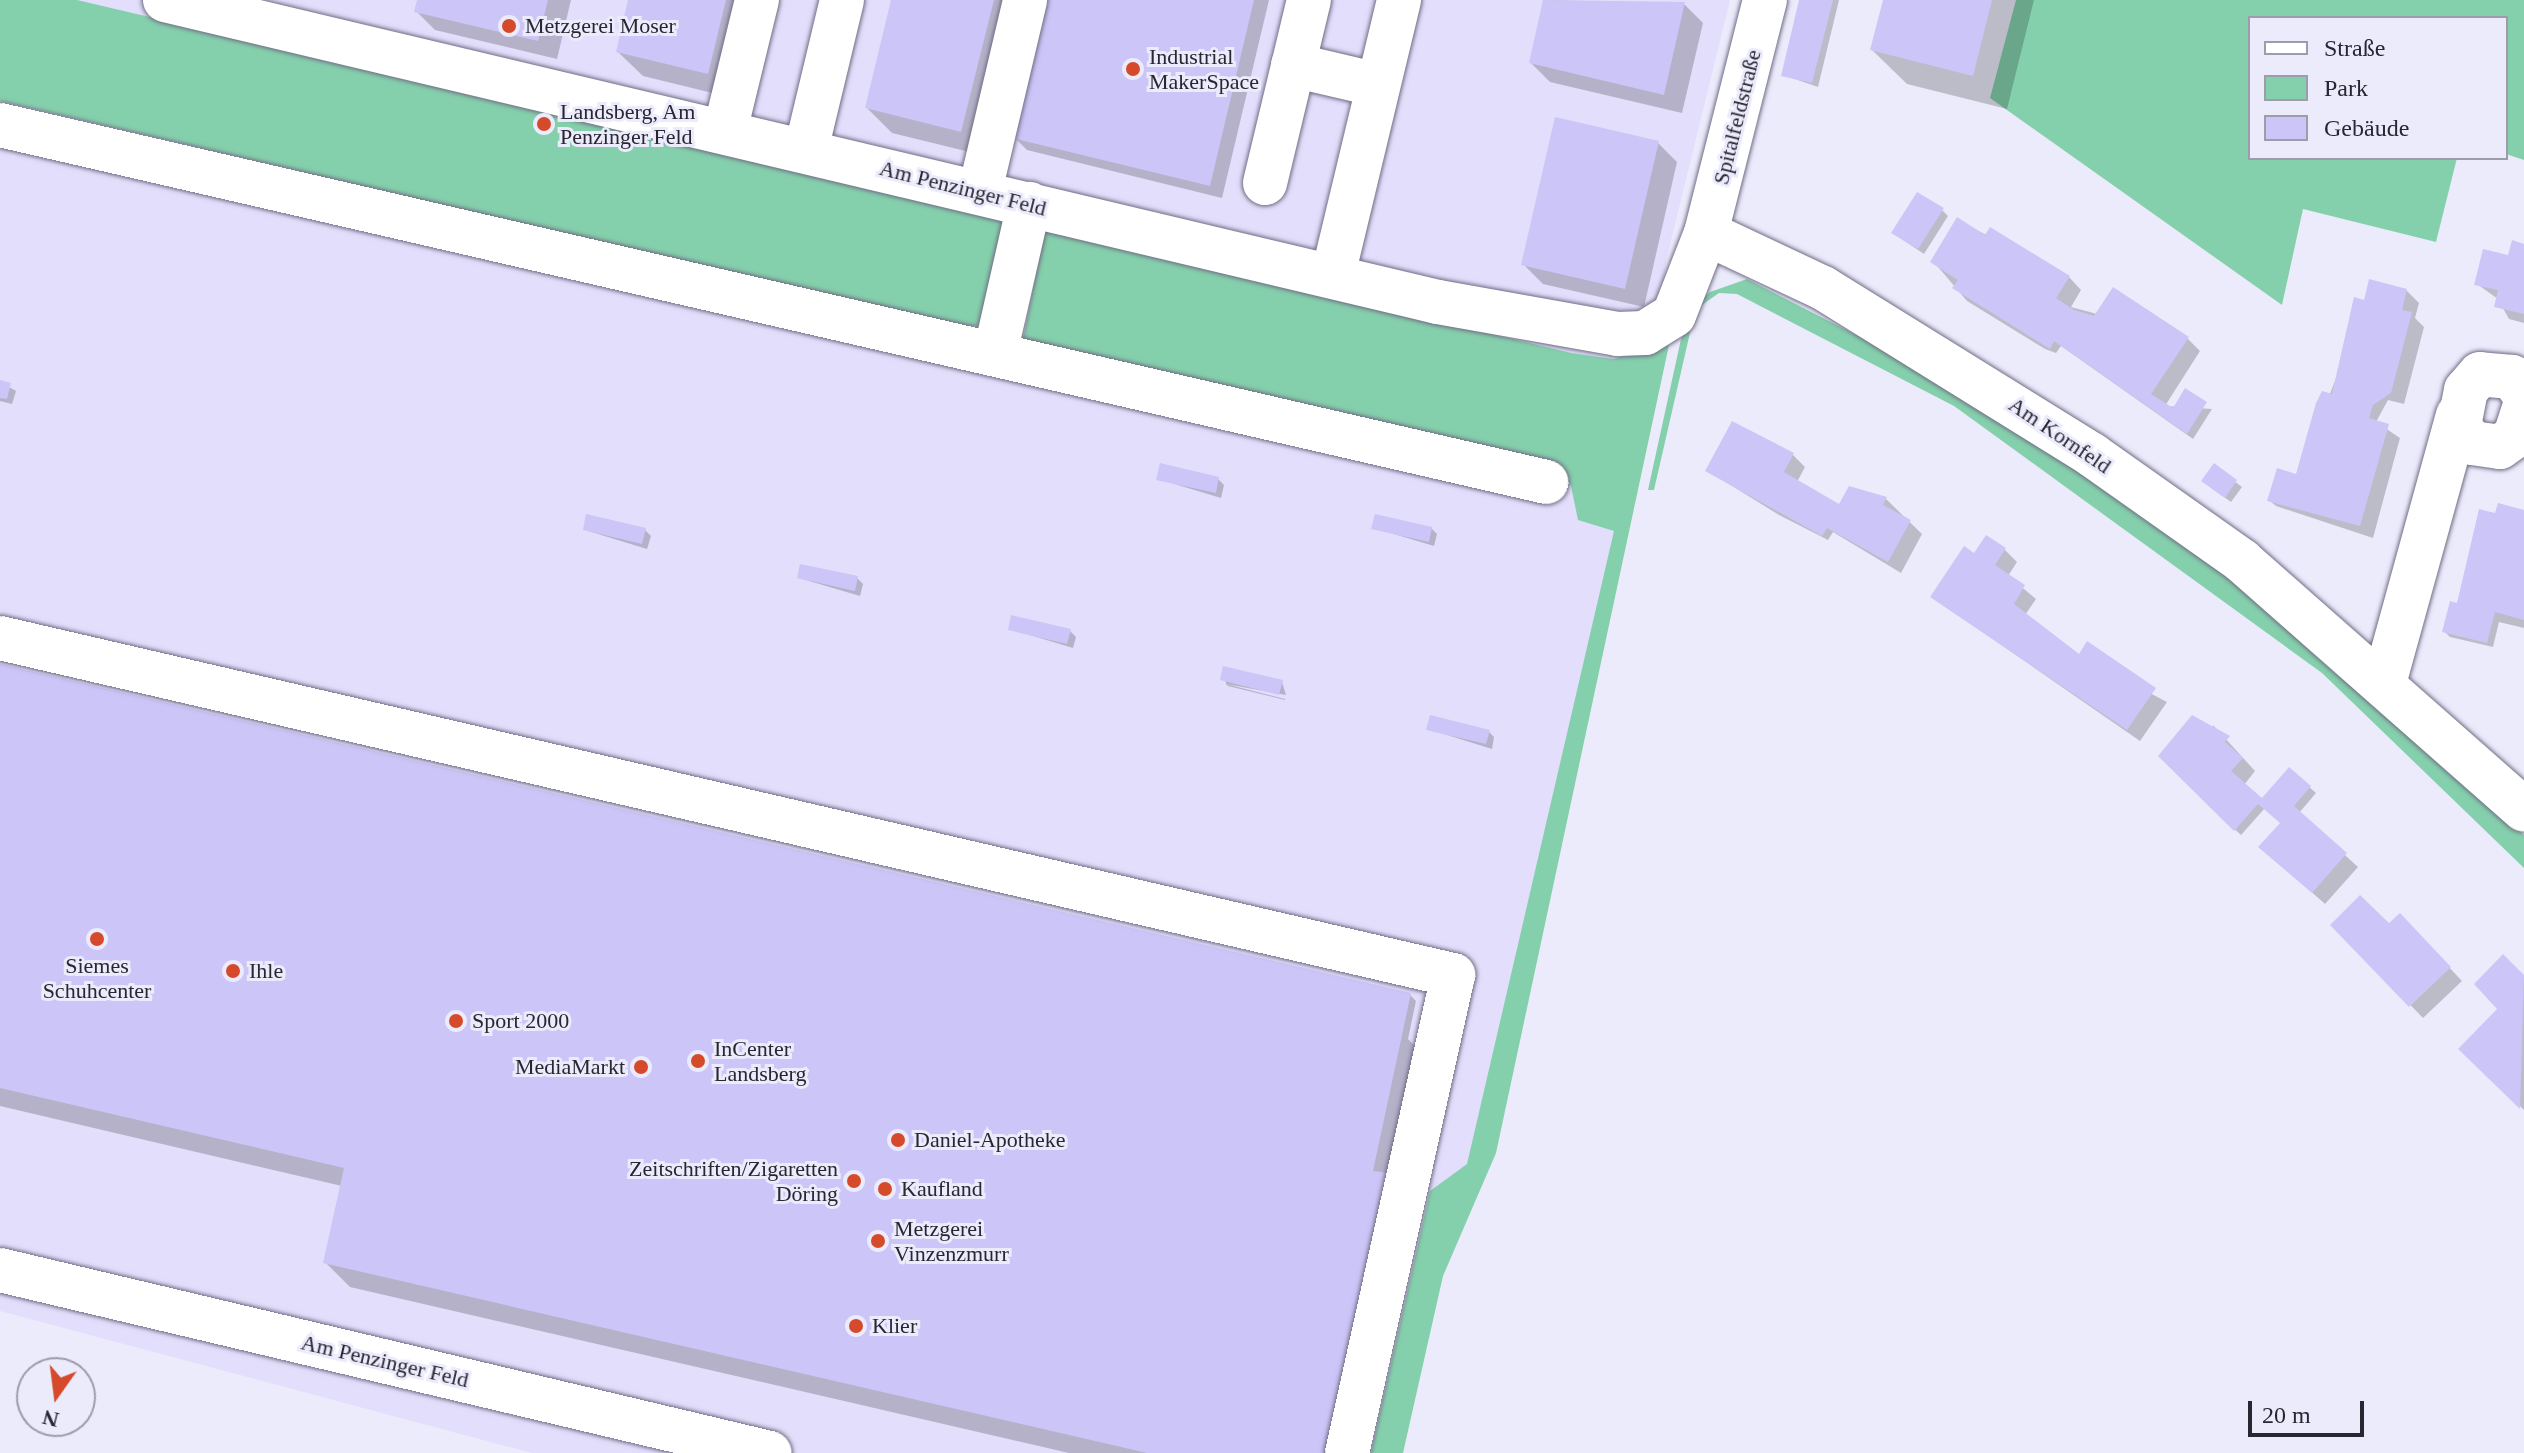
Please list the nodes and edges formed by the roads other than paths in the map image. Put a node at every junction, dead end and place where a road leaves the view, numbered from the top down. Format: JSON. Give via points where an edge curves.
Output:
{"nodes":[{"id":1,"x":165,"y":0,"type":"edge"},
{"id":2,"x":757,"y":0,"type":"edge"},
{"id":3,"x":842,"y":0,"type":"edge"},
{"id":4,"x":1025,"y":0,"type":"edge"},
{"id":5,"x":1309,"y":0,"type":"edge"},
{"id":6,"x":1399,"y":0,"type":"edge"},
{"id":7,"x":1765,"y":0,"type":"edge"},
{"id":8,"x":1293,"y":65,"type":"junction"},
{"id":9,"x":1378,"y":85,"type":"junction"},
{"id":10,"x":0,"y":125,"type":"edge"},
{"id":11,"x":725,"y":131,"type":"junction"},
{"id":12,"x":806,"y":150,"type":"junction"},
{"id":13,"x":1265,"y":183,"type":"dead end"},
{"id":14,"x":980,"y":191,"type":"junction"},
{"id":15,"x":1029,"y":204,"type":"junction"},
{"id":16,"x":1706,"y":233,"type":"junction"},
{"id":17,"x":1333,"y":275,"type":"junction"},
{"id":18,"x":995,"y":354,"type":"junction"},
{"id":19,"x":2524,"y":394,"type":"edge"},
{"id":20,"x":2524,"y":408,"type":"edge"},
{"id":21,"x":2458,"y":415,"type":"junction"},
{"id":22,"x":1546,"y":482,"type":"dead end"},
{"id":23,"x":0,"y":638,"type":"edge"},
{"id":24,"x":2385,"y":680,"type":"junction"},
{"id":25,"x":2524,"y":810,"type":"edge"},
{"id":26,"x":0,"y":1270,"type":"edge"},
{"id":27,"x":770,"y":1453,"type":"edge"},
{"id":28,"x":1347,"y":1453,"type":"edge"}],
"edges":[{"from":1,"to":11,"type":"street","name":"Am Penzinger Feld"},
{"from":2,"to":11,"type":"street"},
{"from":3,"to":12,"type":"street"},
{"from":4,"to":14,"type":"street"},
{"from":5,"to":8,"type":"street"},
{"from":6,"to":9,"type":"street"},
{"from":7,"to":16,"type":"street","name":"Spitalfeldstraße"},
{"from":8,"to":9,"type":"street"},
{"from":8,"to":13,"type":"street"},
{"from":9,"to":17,"type":"street"},
{"from":10,"to":18,"type":"street"},
{"from":11,"to":12,"type":"street","name":"Am Penzinger Feld"},
{"from":12,"to":14,"type":"street","name":"Am Penzinger Feld"},
{"from":14,"to":15,"type":"street","name":"Am Penzinger Feld"},
{"from":15,"to":17,"type":"street","name":"Am Penzinger Feld"},
{"from":15,"to":18,"type":"street"},
{"from":16,"to":17,"type":"street","name":"Am Penzinger Feld","via":[[1674,315],[1645,333],[1527,323]]},
{"from":16,"to":24,"type":"street","name":"Am Kornfeld","via":[[1823,288],[2092,455],[2242,561]]},
{"from":18,"to":22,"type":"street"},
{"from":19,"to":21,"type":"street","via":[[2512,377],[2480,374]]},
{"from":20,"to":21,"type":"street","via":[[2515,436],[2491,449],[2464,436]]},
{"from":21,"to":24,"type":"street"},
{"from":23,"to":28,"type":"street","via":[[1453,975]]},
{"from":24,"to":25,"type":"street","name":"Am Kornfeld"},
{"from":26,"to":27,"type":"street","name":"Am Penzinger Feld"}]}
